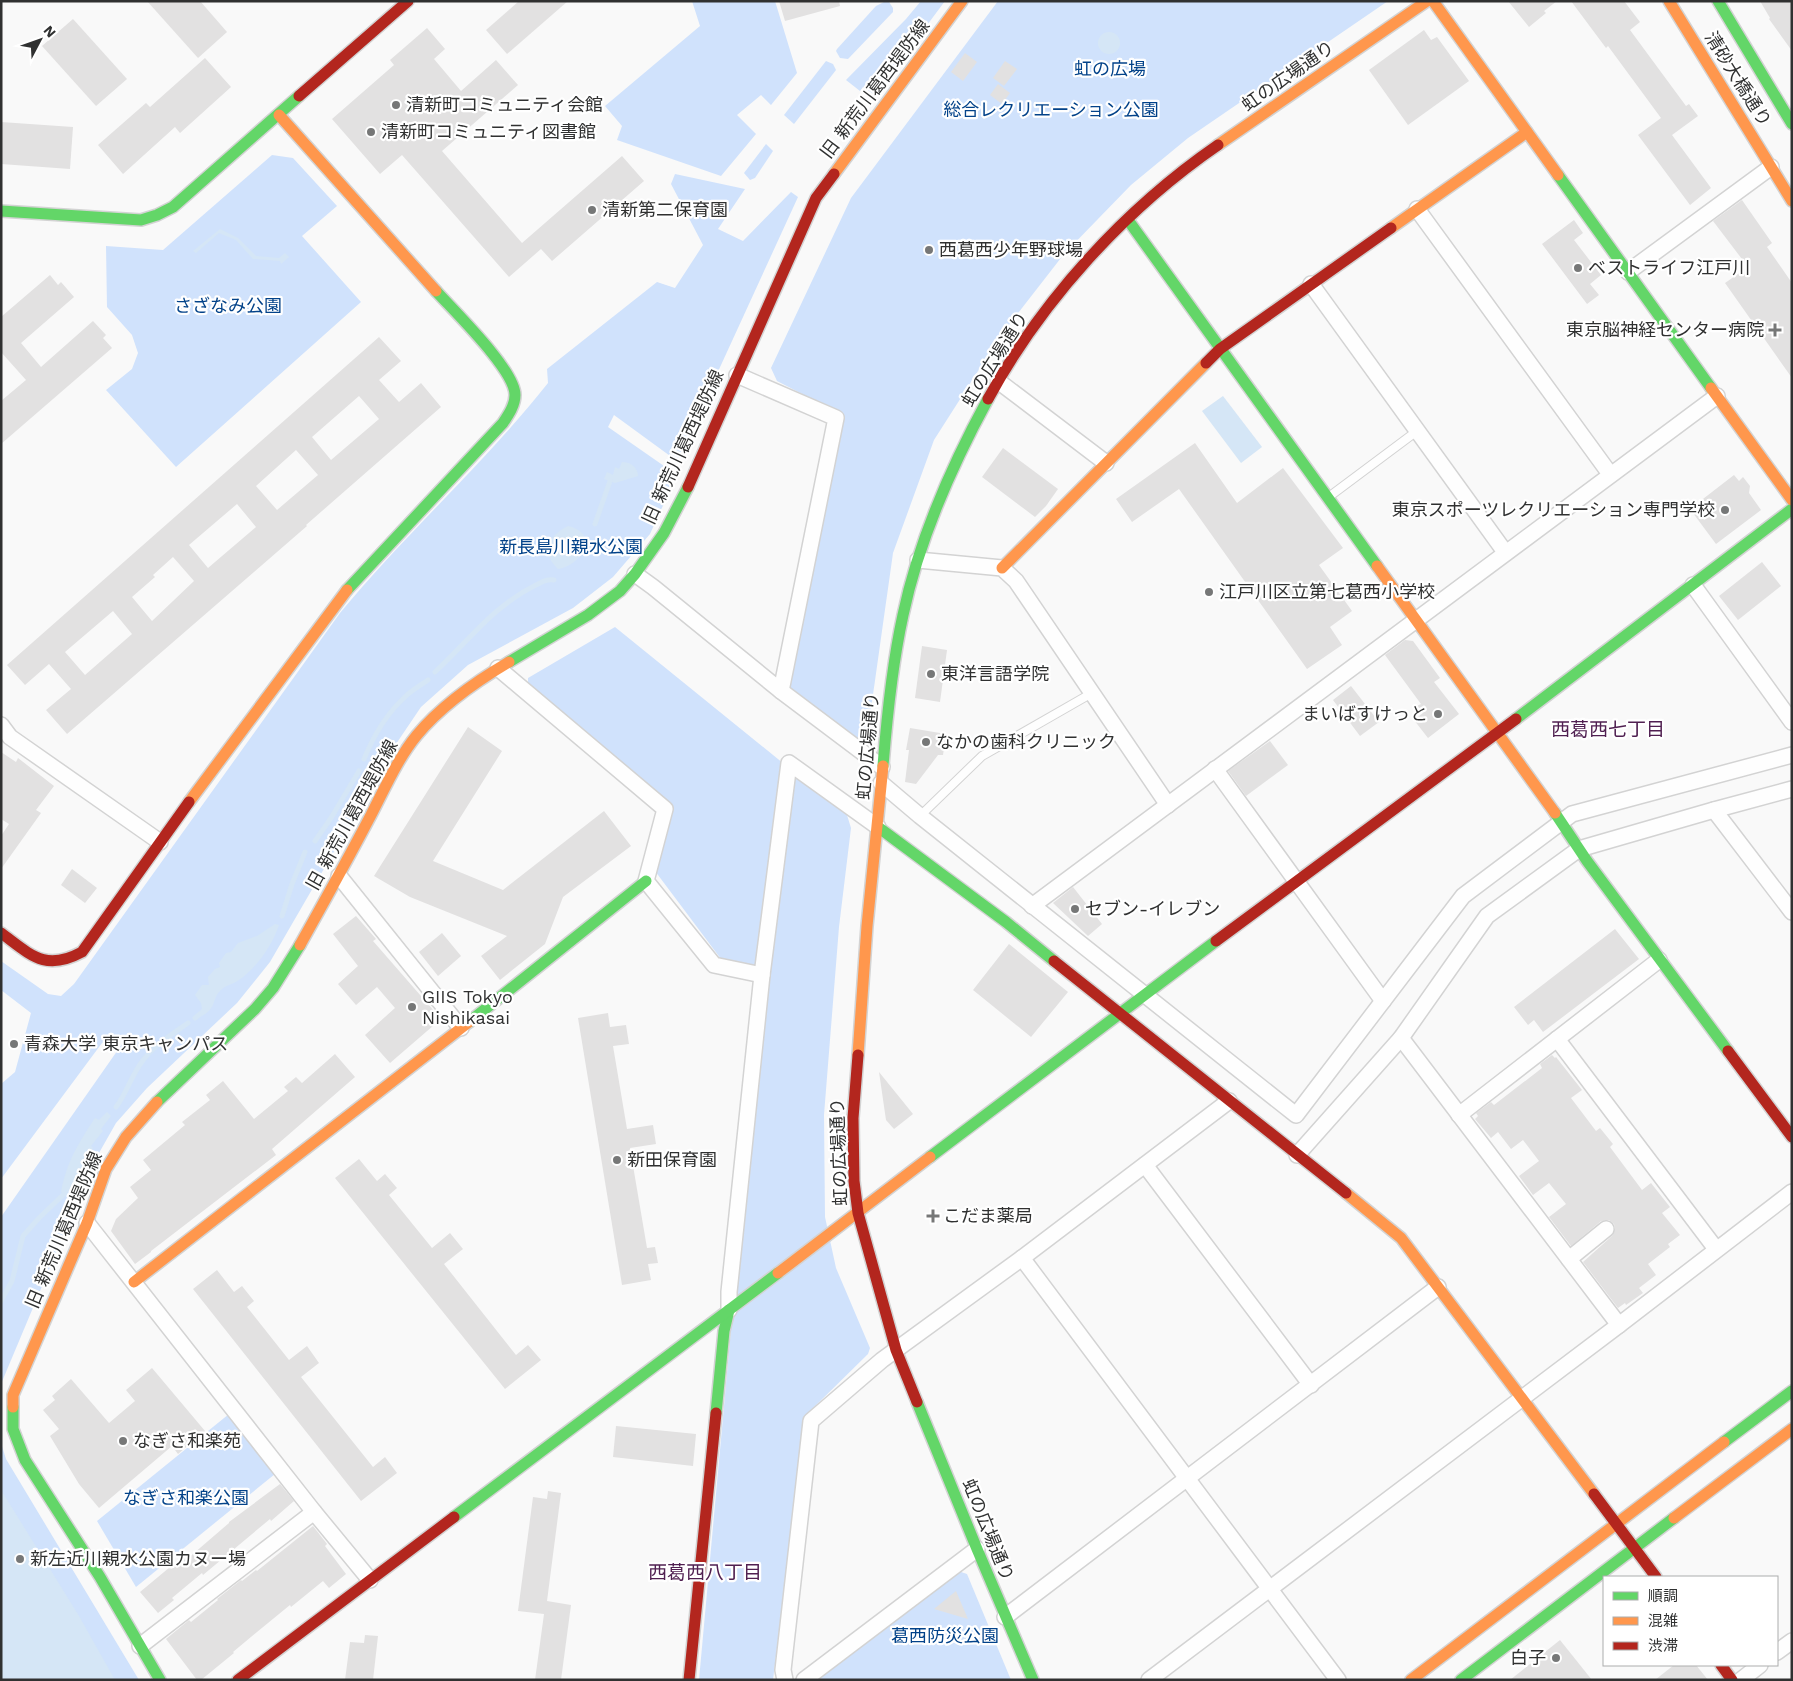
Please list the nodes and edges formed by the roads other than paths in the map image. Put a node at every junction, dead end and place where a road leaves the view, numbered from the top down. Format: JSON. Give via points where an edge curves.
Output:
{"nodes":[{"id":1,"x":408,"y":1,"type":"edge"},
{"id":2,"x":962,"y":1,"type":"edge"},
{"id":3,"x":1427,"y":1,"type":"edge"},
{"id":4,"x":1433,"y":1,"type":"edge"},
{"id":5,"x":1669,"y":1,"type":"edge"},
{"id":6,"x":1718,"y":1,"type":"edge"},
{"id":7,"x":278,"y":114,"type":"junction"},
{"id":8,"x":1792,"y":124,"type":"edge"},
{"id":9,"x":1527,"y":132,"type":"junction"},
{"id":10,"x":1771,"y":167,"type":"junction"},
{"id":11,"x":1792,"y":201,"type":"edge"},
{"id":12,"x":1417,"y":209,"type":"junction"},
{"id":13,"x":1,"y":211,"type":"edge"},
{"id":14,"x":1128,"y":220,"type":"junction"},
{"id":15,"x":1628,"y":272,"type":"junction"},
{"id":16,"x":1311,"y":284,"type":"junction"},
{"id":17,"x":1220,"y":349,"type":"junction"},
{"id":18,"x":736,"y":375,"type":"junction"},
{"id":19,"x":998,"y":381,"type":"junction"},
{"id":20,"x":1717,"y":396,"type":"junction"},
{"id":21,"x":1417,"y":431,"type":"junction"},
{"id":22,"x":1106,"y":463,"type":"junction"},
{"id":23,"x":1610,"y":474,"type":"junction"},
{"id":24,"x":1328,"y":497,"type":"junction"},
{"id":25,"x":1792,"y":500,"type":"edge"},
{"id":26,"x":1792,"y":509,"type":"edge"},
{"id":27,"x":1505,"y":552,"type":"junction"},
{"id":28,"x":918,"y":560,"type":"junction"},
{"id":29,"x":1002,"y":568,"type":"junction"},
{"id":30,"x":635,"y":574,"type":"junction"},
{"id":31,"x":1693,"y":585,"type":"junction"},
{"id":32,"x":1416,"y":619,"type":"junction"},
{"id":33,"x":498,"y":668,"type":"junction"},
{"id":34,"x":781,"y":691,"type":"junction"},
{"id":35,"x":1092,"y":693,"type":"junction"},
{"id":36,"x":1792,"y":722,"type":"edge"},
{"id":37,"x":1498,"y":732,"type":"junction"},
{"id":38,"x":4,"y":735,"type":"edge"},
{"id":39,"x":1792,"y":756,"type":"edge"},
{"id":40,"x":882,"y":767,"type":"junction"},
{"id":41,"x":1215,"y":770,"type":"junction"},
{"id":42,"x":881,"y":783,"type":"junction"},
{"id":43,"x":1792,"y":789,"type":"edge"},
{"id":44,"x":1168,"y":805,"type":"junction"},
{"id":45,"x":1714,"y":810,"type":"junction"},
{"id":46,"x":920,"y":816,"type":"junction"},
{"id":47,"x":1562,"y":822,"type":"junction"},
{"id":48,"x":878,"y":827,"type":"junction"},
{"id":49,"x":160,"y":842,"type":"junction"},
{"id":50,"x":1579,"y":849,"type":"junction"},
{"id":51,"x":339,"y":876,"type":"junction"},
{"id":52,"x":646,"y":881,"type":"junction"},
{"id":53,"x":1296,"y":881,"type":"junction"},
{"id":54,"x":1032,"y":906,"type":"junction"},
{"id":55,"x":1792,"y":912,"type":"edge"},
{"id":56,"x":1,"y":934,"type":"edge"},
{"id":57,"x":1659,"y":960,"type":"junction"},
{"id":58,"x":762,"y":975,"type":"junction"},
{"id":59,"x":1145,"y":995,"type":"junction"},
{"id":60,"x":1383,"y":1001,"type":"junction"},
{"id":61,"x":1120,"y":1014,"type":"junction"},
{"id":62,"x":461,"y":1028,"type":"junction"},
{"id":63,"x":1401,"y":1038,"type":"junction"},
{"id":64,"x":1557,"y":1039,"type":"junction"},
{"id":65,"x":1229,"y":1101,"type":"junction"},
{"id":66,"x":1459,"y":1114,"type":"junction"},
{"id":67,"x":1792,"y":1137,"type":"edge"},
{"id":68,"x":1297,"y":1155,"type":"junction"},
{"id":69,"x":1145,"y":1165,"type":"junction"},
{"id":70,"x":1792,"y":1192,"type":"edge"},
{"id":71,"x":858,"y":1213,"type":"junction"},
{"id":72,"x":86,"y":1223,"type":"junction"},
{"id":73,"x":1606,"y":1229,"type":"dead end"},
{"id":74,"x":1716,"y":1249,"type":"junction"},
{"id":75,"x":1022,"y":1258,"type":"junction"},
{"id":76,"x":1568,"y":1259,"type":"junction"},
{"id":77,"x":134,"y":1282,"type":"junction"},
{"id":78,"x":1438,"y":1287,"type":"junction"},
{"id":79,"x":729,"y":1310,"type":"junction"},
{"id":80,"x":1619,"y":1325,"type":"junction"},
{"id":81,"x":896,"y":1350,"type":"junction"},
{"id":82,"x":1311,"y":1385,"type":"junction"},
{"id":83,"x":1792,"y":1391,"type":"edge"},
{"id":84,"x":1522,"y":1398,"type":"junction"},
{"id":85,"x":1792,"y":1429,"type":"edge"},
{"id":86,"x":1188,"y":1478,"type":"junction"},
{"id":87,"x":314,"y":1512,"type":"junction"},
{"id":88,"x":1616,"y":1524,"type":"junction"},
{"id":89,"x":976,"y":1549,"type":"junction"},
{"id":90,"x":1634,"y":1549,"type":"junction"},
{"id":91,"x":1655,"y":1576,"type":"edge"},
{"id":92,"x":370,"y":1580,"type":"junction"},
{"id":93,"x":1270,"y":1588,"type":"junction"},
{"id":94,"x":1005,"y":1617,"type":"junction"},
{"id":95,"x":1792,"y":1641,"type":"edge"},
{"id":96,"x":140,"y":1646,"type":"junction"},
{"id":97,"x":1778,"y":1651,"type":"edge"},
{"id":98,"x":1722,"y":1666,"type":"edge"},
{"id":99,"x":1759,"y":1666,"type":"edge"},
{"id":100,"x":160,"y":1680,"type":"edge"},
{"id":101,"x":238,"y":1680,"type":"edge"},
{"id":102,"x":688,"y":1680,"type":"edge"},
{"id":103,"x":785,"y":1680,"type":"edge"},
{"id":104,"x":804,"y":1680,"type":"edge"},
{"id":105,"x":1033,"y":1680,"type":"edge"},
{"id":106,"x":1149,"y":1680,"type":"edge"},
{"id":107,"x":1338,"y":1680,"type":"edge"},
{"id":108,"x":1411,"y":1680,"type":"edge"},
{"id":109,"x":1461,"y":1680,"type":"edge"},
{"id":110,"x":1732,"y":1680,"type":"edge"},
{"id":111,"x":1741,"y":1680,"type":"edge"}],
"edges":[{"from":1,"to":7,"type":"street"},
{"from":2,"to":18,"type":"street","name":"旧 新荒川葛西堤防線","via":[[816,198]]},
{"from":3,"to":14,"type":"street","name":"虹の広場通り","via":[[1207,153]]},
{"from":4,"to":9,"type":"street"},
{"from":5,"to":10,"type":"street","name":"清砂大橋通り"},
{"from":6,"to":8,"type":"street","name":"清砂大橋通り"},
{"from":7,"to":13,"type":"street","via":[[173,207],[157,215],[141,220]]},
{"from":7,"to":49,"type":"street","via":[[504,367],[513,380],[515,398],[503,423],[344,592]]},
{"from":9,"to":12,"type":"street"},
{"from":9,"to":15,"type":"street"},
{"from":10,"to":11,"type":"street","name":"清砂大橋通り"},
{"from":10,"to":15,"type":"street"},
{"from":12,"to":16,"type":"street"},
{"from":12,"to":23,"type":"street"},
{"from":14,"to":17,"type":"street"},
{"from":14,"to":19,"type":"street","name":"虹の広場通り","via":[[1057,296]]},
{"from":15,"to":20,"type":"street"},
{"from":16,"to":17,"type":"street"},
{"from":16,"to":21,"type":"street"},
{"from":17,"to":22,"type":"street"},
{"from":17,"to":24,"type":"street"},
{"from":18,"to":30,"type":"street","name":"旧 新荒川葛西堤防線","via":[[687,488],[668,525]]},
{"from":18,"to":34,"type":"street","via":[[836,418]]},
{"from":19,"to":22,"type":"street"},
{"from":19,"to":28,"type":"street","name":"虹の広場通り","via":[[952,469]]},
{"from":20,"to":23,"type":"street"},
{"from":20,"to":25,"type":"street"},
{"from":21,"to":24,"type":"lane"},
{"from":21,"to":27,"type":"street"},
{"from":22,"to":29,"type":"street"},
{"from":23,"to":27,"type":"street"},
{"from":24,"to":32,"type":"street"},
{"from":26,"to":31,"type":"street"},
{"from":27,"to":32,"type":"street"},
{"from":28,"to":29,"type":"street"},
{"from":28,"to":40,"type":"street","name":"虹の広場通り","via":[[893,666]]},
{"from":29,"to":35,"type":"street","via":[[1016,581]]},
{"from":30,"to":33,"type":"street","name":"旧 新荒川葛西堤防線","via":[[620,591],[588,615]]},
{"from":30,"to":34,"type":"street"},
{"from":31,"to":36,"type":"street"},
{"from":31,"to":37,"type":"street"},
{"from":32,"to":37,"type":"street"},
{"from":32,"to":41,"type":"street"},
{"from":33,"to":51,"type":"street","name":"旧 新荒川葛西堤防線","via":[[469,687],[416,736]]},
{"from":33,"to":52,"type":"street","via":[[665,810]]},
{"from":34,"to":40,"type":"street"},
{"from":35,"to":44,"type":"street"},
{"from":35,"to":46,"type":"lane","via":[[982,756]]},
{"from":37,"to":47,"type":"street"},
{"from":37,"to":53,"type":"street"},
{"from":38,"to":49,"type":"street"},
{"from":39,"to":47,"type":"street","via":[[1572,814]]},
{"from":40,"to":42,"type":"street","name":"虹の広場通り"},
{"from":41,"to":44,"type":"street"},
{"from":41,"to":53,"type":"street"},
{"from":42,"to":46,"type":"street"},
{"from":42,"to":48,"type":"street","name":"虹の広場通り"},
{"from":43,"to":45,"type":"street"},
{"from":44,"to":54,"type":"street"},
{"from":45,"to":50,"type":"street"},
{"from":45,"to":55,"type":"street"},
{"from":46,"to":54,"type":"street"},
{"from":47,"to":50,"type":"street"},
{"from":47,"to":60,"type":"street","via":[[1463,896]]},
{"from":48,"to":58,"type":"street","via":[[789,763]]},
{"from":48,"to":61,"type":"street","via":[[1006,922]]},
{"from":48,"to":71,"type":"street","name":"虹の広場通り","via":[[866,926],[853,1118]]},
{"from":49,"to":56,"type":"street","via":[[82,952],[71,960],[59,964],[44,962]]},
{"from":50,"to":57,"type":"street"},
{"from":50,"to":63,"type":"street","via":[[1488,916]]},
{"from":51,"to":62,"type":"street"},
{"from":51,"to":72,"type":"street","name":"旧 新荒川葛西堤防線","via":[[273,988],[157,1102],[126,1137],[106,1169]]},
{"from":52,"to":58,"type":"street","via":[[714,965]]},
{"from":52,"to":62,"type":"street"},
{"from":53,"to":59,"type":"street"},
{"from":53,"to":60,"type":"street"},
{"from":54,"to":59,"type":"street"},
{"from":57,"to":64,"type":"street"},
{"from":57,"to":67,"type":"street"},
{"from":58,"to":79,"type":"street"},
{"from":59,"to":60,"type":"street","via":[[1296,1115]]},
{"from":59,"to":61,"type":"street"},
{"from":61,"to":65,"type":"street"},
{"from":61,"to":71,"type":"street"},
{"from":62,"to":77,"type":"street"},
{"from":63,"to":66,"type":"street"},
{"from":63,"to":68,"type":"street"},
{"from":64,"to":66,"type":"street"},
{"from":64,"to":74,"type":"street"},
{"from":65,"to":68,"type":"street"},
{"from":65,"to":69,"type":"street"},
{"from":66,"to":76,"type":"street"},
{"from":68,"to":78,"type":"street","via":[[1401,1238]]},
{"from":69,"to":75,"type":"street"},
{"from":69,"to":82,"type":"street"},
{"from":70,"to":74,"type":"street"},
{"from":71,"to":79,"type":"street"},
{"from":71,"to":81,"type":"street","name":"虹の広場通り"},
{"from":72,"to":77,"type":"street"},
{"from":72,"to":96,"type":"street","name":"旧 新荒川葛西堤防線","via":[[13,1395],[13,1429],[25,1460]]},
{"from":73,"to":76,"type":"street"},
{"from":74,"to":80,"type":"street"},
{"from":75,"to":81,"type":"street"},
{"from":75,"to":86,"type":"street"},
{"from":76,"to":80,"type":"street"},
{"from":77,"to":87,"type":"street"},
{"from":78,"to":82,"type":"street"},
{"from":78,"to":84,"type":"street"},
{"from":79,"to":92,"type":"street"},
{"from":79,"to":102,"type":"street","via":[[724,1331]]},
{"from":80,"to":84,"type":"street"},
{"from":81,"to":89,"type":"street","name":"虹の広場通り"},
{"from":81,"to":103,"type":"street","via":[[811,1421],[783,1670]]},
{"from":82,"to":86,"type":"street"},
{"from":83,"to":88,"type":"street"},
{"from":84,"to":88,"type":"street"},
{"from":84,"to":93,"type":"street"},
{"from":85,"to":90,"type":"street"},
{"from":86,"to":93,"type":"street"},
{"from":86,"to":94,"type":"street"},
{"from":87,"to":92,"type":"street"},
{"from":87,"to":96,"type":"street"},
{"from":88,"to":90,"type":"street"},
{"from":88,"to":108,"type":"street"},
{"from":89,"to":94,"type":"street","name":"虹の広場通り"},
{"from":89,"to":104,"type":"street"},
{"from":90,"to":91,"type":"street"},
{"from":90,"to":109,"type":"street"},
{"from":92,"to":101,"type":"street"},
{"from":93,"to":106,"type":"street"},
{"from":93,"to":107,"type":"street"},
{"from":94,"to":105,"type":"street","name":"虹の広場通り"},
{"from":95,"to":97,"type":"street"},
{"from":96,"to":100,"type":"street","name":"旧 新荒川葛西堤防線"},
{"from":98,"to":110,"type":"street"},
{"from":99,"to":111,"type":"street"}]}
